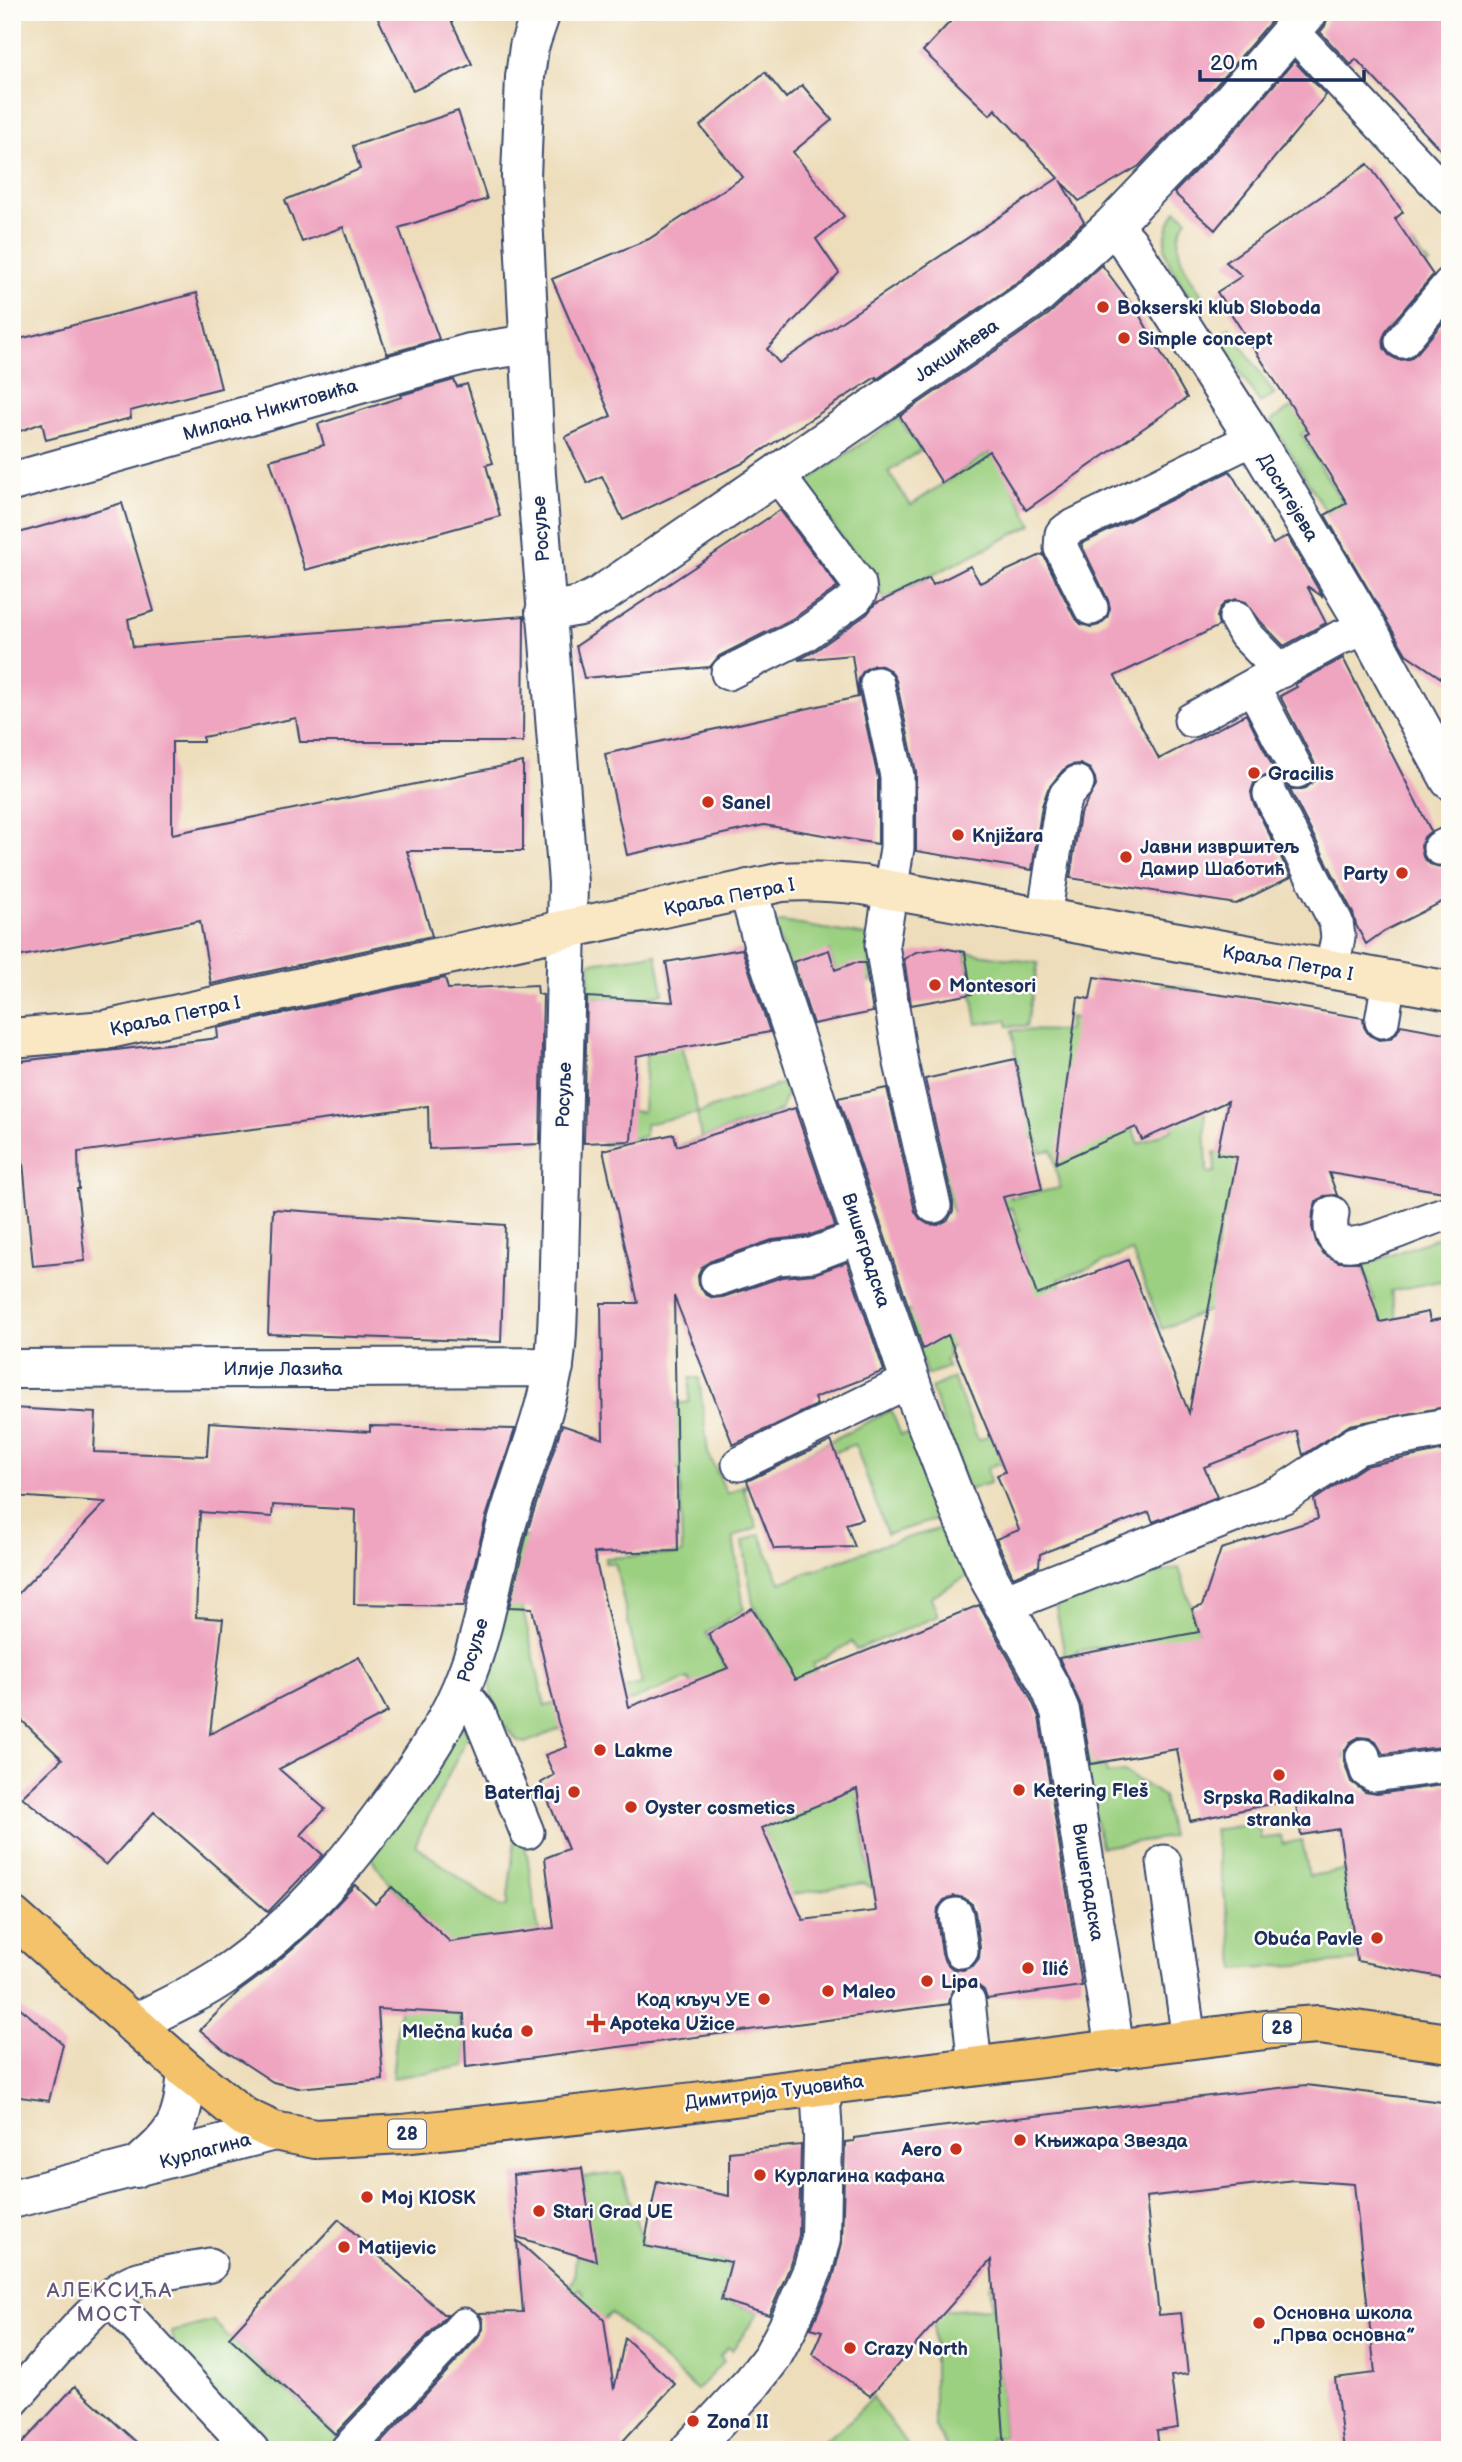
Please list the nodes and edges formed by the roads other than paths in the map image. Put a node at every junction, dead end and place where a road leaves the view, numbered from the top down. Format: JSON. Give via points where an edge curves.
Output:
{"nodes":[{"id":1,"x":541,"y":12,"type":"edge"},
{"id":2,"x":1300,"y":22,"type":"edge"},
{"id":3,"x":1443,"y":179,"type":"edge"},
{"id":4,"x":1112,"y":226,"type":"junction"},
{"id":5,"x":1450,"y":284,"type":"edge"},
{"id":6,"x":1402,"y":341,"type":"dead end"},
{"id":7,"x":529,"y":344,"type":"junction"},
{"id":8,"x":1254,"y":438,"type":"junction"},
{"id":9,"x":777,"y":474,"type":"junction"},
{"id":10,"x":12,"y":482,"type":"edge"},
{"id":11,"x":1091,"y":608,"type":"dead end"},
{"id":12,"x":545,"y":612,"type":"junction"},
{"id":13,"x":1236,"y":618,"type":"dead end"},
{"id":14,"x":1367,"y":628,"type":"junction"},
{"id":15,"x":728,"y":673,"type":"dead end"},
{"id":16,"x":1289,"y":673,"type":"junction"},
{"id":17,"x":877,"y":684,"type":"dead end"},
{"id":18,"x":1191,"y":720,"type":"dead end"},
{"id":19,"x":1437,"y":724,"type":"edge"},
{"id":20,"x":1297,"y":771,"type":"dead end"},
{"id":21,"x":1450,"y":780,"type":"edge"},
{"id":22,"x":1077,"y":783,"type":"dead end"},
{"id":23,"x":1270,"y":794,"type":"dead end"},
{"id":24,"x":748,"y":889,"type":"junction"},
{"id":25,"x":890,"y":890,"type":"junction"},
{"id":26,"x":1044,"y":918,"type":"junction"},
{"id":27,"x":568,"y":930,"type":"junction"},
{"id":28,"x":1332,"y":970,"type":"junction"},
{"id":29,"x":1389,"y":980,"type":"junction"},
{"id":30,"x":1450,"y":991,"type":"edge"},
{"id":31,"x":1382,"y":1021,"type":"dead end"},
{"id":32,"x":12,"y":1038,"type":"edge"},
{"id":33,"x":934,"y":1206,"type":"dead end"},
{"id":34,"x":1450,"y":1212,"type":"edge"},
{"id":35,"x":1332,"y":1213,"type":"dead end"},
{"id":36,"x":862,"y":1236,"type":"junction"},
{"id":37,"x":717,"y":1279,"type":"dead end"},
{"id":38,"x":554,"y":1367,"type":"junction"},
{"id":39,"x":12,"y":1369,"type":"edge"},
{"id":40,"x":911,"y":1380,"type":"junction"},
{"id":41,"x":1450,"y":1427,"type":"edge"},
{"id":42,"x":738,"y":1464,"type":"dead end"},
{"id":43,"x":1003,"y":1604,"type":"junction"},
{"id":44,"x":458,"y":1695,"type":"junction"},
{"id":45,"x":1363,"y":1756,"type":"dead end"},
{"id":46,"x":1450,"y":1765,"type":"edge"},
{"id":47,"x":527,"y":1832,"type":"dead end"},
{"id":48,"x":1164,"y":1862,"type":"dead end"},
{"id":49,"x":956,"y":1914,"type":"dead end"},
{"id":50,"x":12,"y":1916,"type":"edge"},
{"id":51,"x":961,"y":1951,"type":"dead end"},
{"id":52,"x":968,"y":2001,"type":"dead end"},
{"id":53,"x":134,"y":2024,"type":"junction"},
{"id":54,"x":1189,"y":2040,"type":"junction"},
{"id":55,"x":1450,"y":2043,"type":"edge"},
{"id":56,"x":1115,"y":2050,"type":"junction"},
{"id":57,"x":975,"y":2066,"type":"junction"},
{"id":58,"x":187,"y":2071,"type":"junction"},
{"id":59,"x":820,"y":2086,"type":"junction"},
{"id":60,"x":274,"y":2131,"type":"junction"},
{"id":61,"x":135,"y":2169,"type":"junction"},
{"id":62,"x":12,"y":2200,"type":"edge"},
{"id":63,"x":210,"y":2265,"type":"dead end"},
{"id":64,"x":109,"y":2297,"type":"junction"},
{"id":65,"x":464,"y":2325,"type":"dead end"},
{"id":66,"x":12,"y":2402,"type":"edge"},
{"id":67,"x":252,"y":2450,"type":"edge"},
{"id":68,"x":347,"y":2450,"type":"edge"},
{"id":69,"x":690,"y":2450,"type":"edge"}],
"edges":[{"from":1,"to":7,"type":"street","name":"Росуље","via":[[529,47],[521,138]]},
{"from":2,"to":3,"type":"lane"},
{"from":2,"to":4,"type":"street","name":"Јакшићева"},
{"from":4,"to":8,"type":"street","name":"Доситејева","via":[[1128,243]]},
{"from":4,"to":9,"type":"street","name":"Јакшићева","via":[[1036,296]]},
{"from":5,"to":6,"type":"lane"},
{"from":7,"to":10,"type":"street","name":"Милана Никитовића","via":[[470,353]]},
{"from":7,"to":12,"type":"street","name":"Росуље"},
{"from":8,"to":11,"type":"lane","via":[[1062,534],[1061,548]]},
{"from":8,"to":14,"type":"street","name":"Доситејева"},
{"from":9,"to":12,"type":"street","name":"Јакшићева","via":[[601,595],[580,606]]},
{"from":9,"to":15,"type":"lane","via":[[859,584],[860,592],[804,635]]},
{"from":12,"to":27,"type":"street","name":"Росуље"},
{"from":13,"to":16,"type":"lane","via":[[1245,634]]},
{"from":14,"to":16,"type":"lane","via":[[1339,638]]},
{"from":14,"to":19,"type":"street","name":"Доситејева"},
{"from":16,"to":18,"type":"lane"},
{"from":16,"to":20,"type":"lane"},
{"from":17,"to":25,"type":"lane","via":[[897,776],[897,848]]},
{"from":19,"to":21,"type":"street","name":"Доситејева"},
{"from":22,"to":26,"type":"lane","via":[[1061,809]]},
{"from":23,"to":28,"type":"lane","via":[[1336,922]]},
{"from":24,"to":25,"type":"main road","name":"Краља Петра I","via":[[782,882],[828,881]]},
{"from":24,"to":27,"type":"main road","name":"Краља Петра I"},
{"from":24,"to":36,"type":"street","name":"Вишеградска"},
{"from":25,"to":26,"type":"main road","name":"Краља Петра I"},
{"from":25,"to":33,"type":"lane","via":[[883,957],[901,1063]]},
{"from":26,"to":28,"type":"main road","name":"Краља Петра I"},
{"from":27,"to":32,"type":"main road","name":"Краља Петра I","via":[[105,1030]]},
{"from":27,"to":38,"type":"street","name":"Росуље"},
{"from":28,"to":29,"type":"main road","name":"Краља Петра I"},
{"from":29,"to":30,"type":"main road","name":"Краља Петра I"},
{"from":29,"to":31,"type":"lane"},
{"from":34,"to":35,"type":"lane","via":[[1357,1245],[1332,1237]]},
{"from":36,"to":37,"type":"lane","via":[[812,1255],[768,1260]]},
{"from":36,"to":40,"type":"street","name":"Вишеградска"},
{"from":38,"to":39,"type":"street","name":"Илије Лазића"},
{"from":38,"to":44,"type":"street","name":"Росуље","via":[[476,1647]]},
{"from":40,"to":42,"type":"lane"},
{"from":40,"to":43,"type":"street","name":"Вишеградска","via":[[962,1516]]},
{"from":41,"to":43,"type":"street","via":[[1356,1446],[1283,1494]]},
{"from":43,"to":56,"type":"street","name":"Вишеградска","via":[[1056,1699],[1063,1721]]},
{"from":44,"to":47,"type":"lane","via":[[479,1714]]},
{"from":44,"to":53,"type":"street","name":"Росуље","via":[[430,1750],[317,1896],[225,1975]]},
{"from":45,"to":46,"type":"lane","via":[[1367,1771],[1374,1776]]},
{"from":48,"to":54,"type":"lane"},
{"from":49,"to":51,"type":"lane"},
{"from":50,"to":53,"type":"main road","number":"28"},
{"from":52,"to":57,"type":"lane"},
{"from":53,"to":58,"type":"main road","name":"Димитрија Туцовића","number":"28"},
{"from":54,"to":55,"type":"main road","name":"Димитрија Туцовића","number":"28","via":[[1319,2025]]},
{"from":54,"to":56,"type":"main road","name":"Димитрија Туцовића","number":"28"},
{"from":56,"to":57,"type":"main road","name":"Димитрија Туцовића","number":"28"},
{"from":57,"to":59,"type":"main road","name":"Димитрија Туцовића","number":"28"},
{"from":58,"to":60,"type":"main road","name":"Димитрија Туцовића","number":"28","via":[[244,2117]]},
{"from":58,"to":61,"type":"street","name":"Курлагина","via":[[179,2121],[167,2141]]},
{"from":59,"to":60,"type":"main road","name":"Димитрија Туцовића","number":"28","via":[[402,2134],[316,2139]]},
{"from":59,"to":69,"type":"street","via":[[821,2238],[813,2269],[772,2357]]},
{"from":60,"to":61,"type":"street","name":"Курлагина"},
{"from":61,"to":62,"type":"street","name":"Курлагина"},
{"from":63,"to":64,"type":"lane","via":[[134,2280]]},
{"from":64,"to":66,"type":"lane"},
{"from":64,"to":67,"type":"lane"},
{"from":65,"to":68,"type":"lane"}]}
